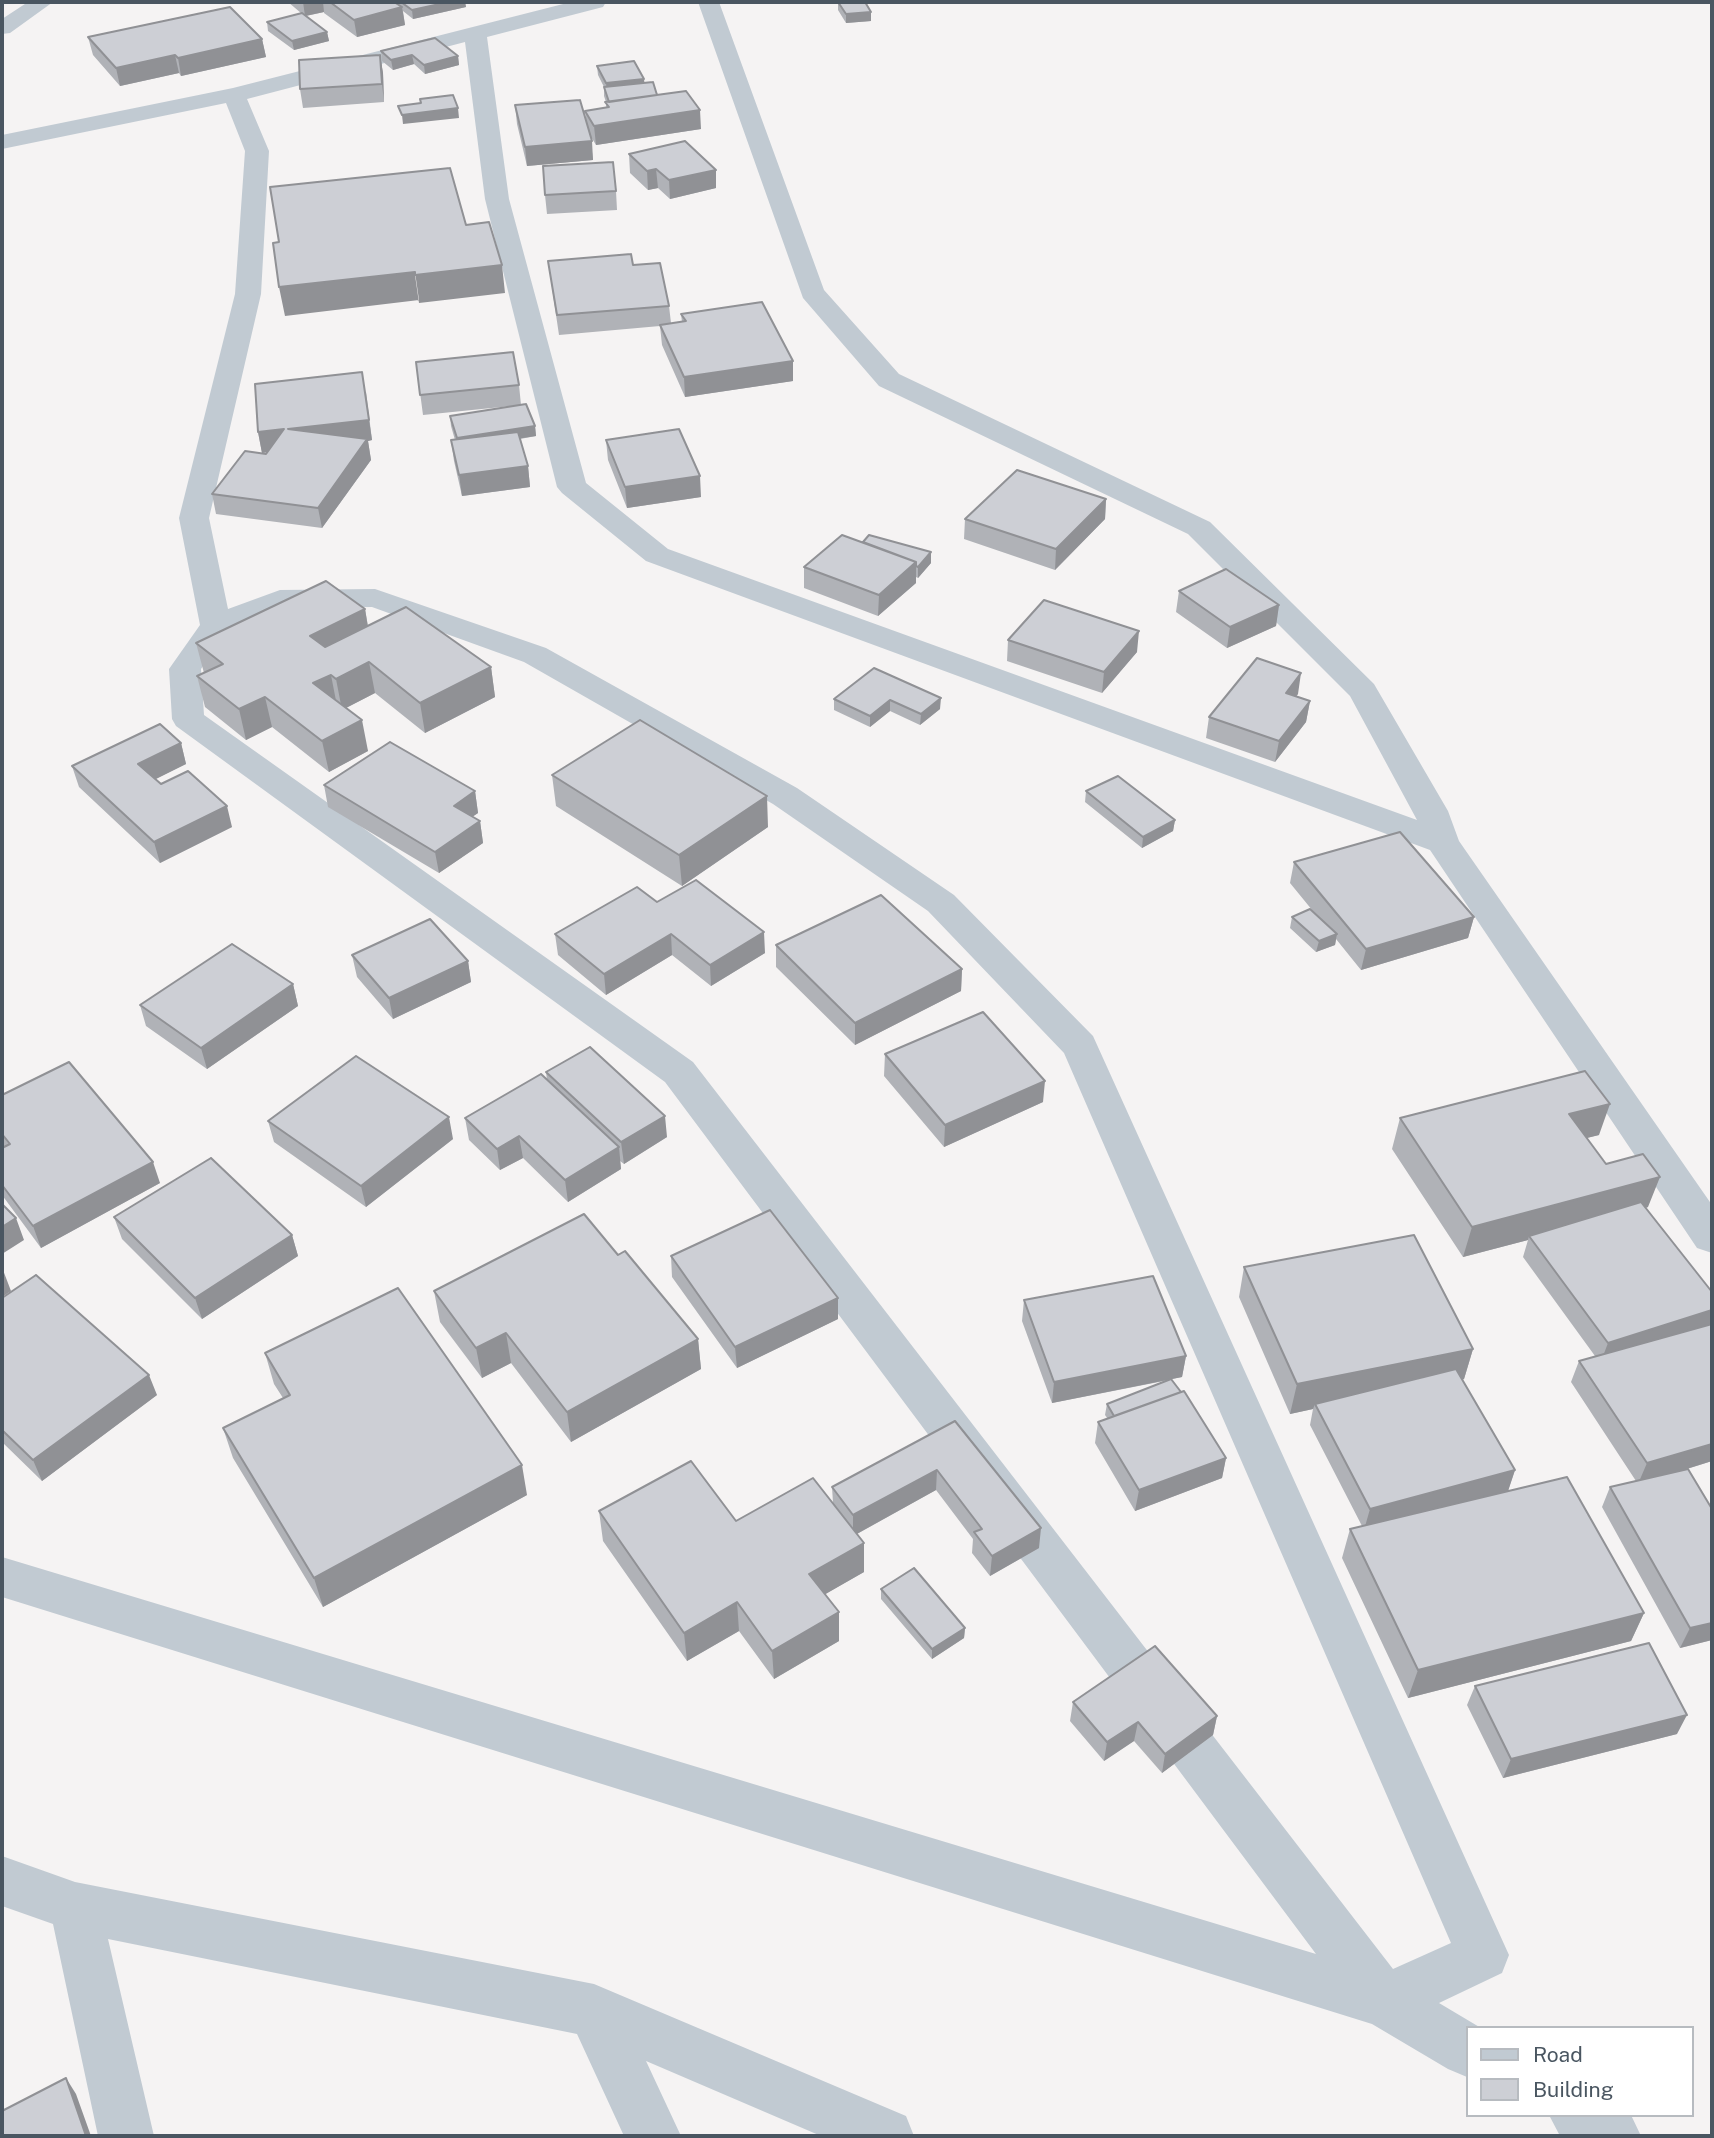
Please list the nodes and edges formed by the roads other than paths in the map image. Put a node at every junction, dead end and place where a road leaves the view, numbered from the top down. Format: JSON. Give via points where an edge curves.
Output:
{"nodes":[{"id":1,"x":42,"y":2,"type":"edge"},
{"id":2,"x":595,"y":2,"type":"edge"},
{"id":3,"x":709,"y":2,"type":"edge"},
{"id":4,"x":2,"y":28,"type":"edge"},
{"id":5,"x":475,"y":32,"type":"junction"},
{"id":6,"x":234,"y":95,"type":"junction"},
{"id":7,"x":2,"y":142,"type":"edge"},
{"id":8,"x":216,"y":625,"type":"junction"},
{"id":9,"x":1442,"y":842,"type":"junction"},
{"id":10,"x":1712,"y":1237,"type":"edge"},
{"id":11,"x":2,"y":1577,"type":"edge"},
{"id":12,"x":2,"y":1881,"type":"edge"},
{"id":13,"x":75,"y":1907,"type":"junction"},
{"id":14,"x":1384,"y":2001,"type":"junction"},
{"id":15,"x":594,"y":2011,"type":"junction"},
{"id":16,"x":1466,"y":2049,"type":"edge"},
{"id":17,"x":1580,"y":2117,"type":"edge"},
{"id":18,"x":126,"y":2136,"type":"edge"},
{"id":19,"x":653,"y":2136,"type":"edge"},
{"id":20,"x":886,"y":2136,"type":"edge"},
{"id":21,"x":1613,"y":2136,"type":"edge"}],
"edges":[{"from":1,"to":4,"type":"street"},
{"from":2,"to":5,"type":"street"},
{"from":3,"to":9,"type":"street","via":[[812,292],[889,380],[1199,528],[1363,691],[1431,811]]},
{"from":5,"to":6,"type":"street"},
{"from":5,"to":9,"type":"street","via":[[497,199],[572,487],[657,555]]},
{"from":6,"to":7,"type":"street"},
{"from":6,"to":8,"type":"street","via":[[257,151],[248,294],[194,518]]},
{"from":8,"to":14,"type":"street","via":[[185,669],[188,719],[679,1072]]},
{"from":8,"to":14,"type":"street","via":[[280,599],[375,598],[536,655],[785,796],[941,903],[1080,1046],[1483,1955]]},
{"from":9,"to":10,"type":"street"},
{"from":11,"to":14,"type":"street"},
{"from":12,"to":13,"type":"street"},
{"from":13,"to":15,"type":"street"},
{"from":13,"to":18,"type":"street"},
{"from":14,"to":16,"type":"street"},
{"from":15,"to":19,"type":"street"},
{"from":15,"to":20,"type":"street"},
{"from":17,"to":21,"type":"street"}]}
